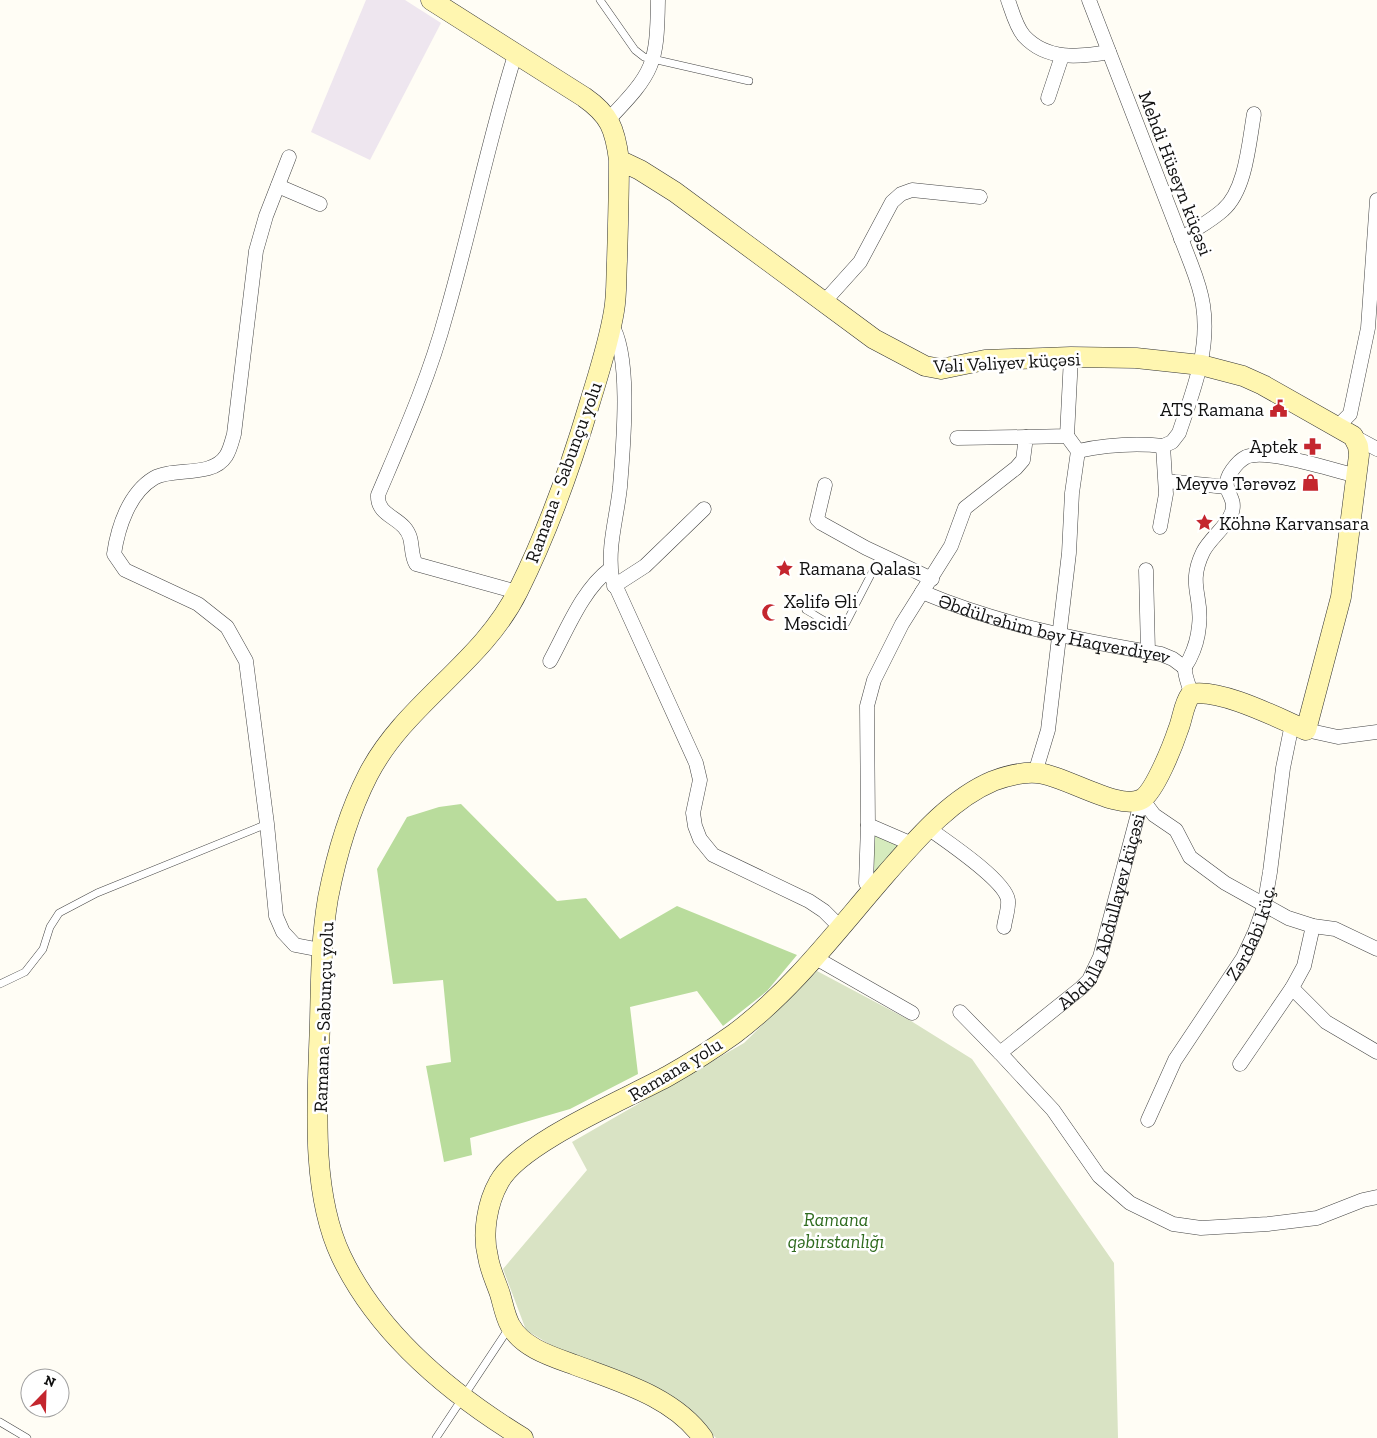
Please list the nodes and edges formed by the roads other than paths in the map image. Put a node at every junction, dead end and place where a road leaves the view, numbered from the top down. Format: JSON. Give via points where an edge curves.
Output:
{"nodes":[{"id":1,"x":431,"y":0,"type":"edge"},
{"id":2,"x":600,"y":0,"type":"edge"},
{"id":3,"x":658,"y":0,"type":"edge"},
{"id":4,"x":1008,"y":0,"type":"edge"},
{"id":5,"x":1089,"y":0,"type":"edge"},
{"id":6,"x":1109,"y":52,"type":"junction"},
{"id":7,"x":515,"y":55,"type":"junction"},
{"id":8,"x":1062,"y":56,"type":"junction"},
{"id":9,"x":654,"y":60,"type":"junction"},
{"id":10,"x":749,"y":81,"type":"dead end"},
{"id":11,"x":1048,"y":98,"type":"dead end"},
{"id":12,"x":1254,"y":114,"type":"dead end"},
{"id":13,"x":609,"y":119,"type":"junction"},
{"id":14,"x":289,"y":158,"type":"dead end"},
{"id":15,"x":619,"y":160,"type":"junction"},
{"id":16,"x":278,"y":186,"type":"junction"},
{"id":17,"x":980,"y":197,"type":"dead end"},
{"id":18,"x":1377,"y":200,"type":"edge"},
{"id":19,"x":320,"y":204,"type":"dead end"},
{"id":20,"x":1181,"y":239,"type":"junction"},
{"id":21,"x":824,"y":302,"type":"junction"},
{"id":22,"x":611,"y":324,"type":"junction"},
{"id":23,"x":1071,"y":357,"type":"junction"},
{"id":24,"x":1201,"y":365,"type":"junction"},
{"id":25,"x":1345,"y":432,"type":"junction"},
{"id":26,"x":1067,"y":436,"type":"junction"},
{"id":27,"x":1026,"y":437,"type":"junction"},
{"id":28,"x":957,"y":438,"type":"dead end"},
{"id":29,"x":1163,"y":446,"type":"junction"},
{"id":30,"x":1078,"y":451,"type":"junction"},
{"id":31,"x":1368,"y":452,"type":"edge"},
{"id":32,"x":1357,"y":476,"type":"junction"},
{"id":33,"x":1166,"y":481,"type":"junction"},
{"id":34,"x":825,"y":486,"type":"dead end"},
{"id":35,"x":1227,"y":487,"type":"junction"},
{"id":36,"x":704,"y":508,"type":"dead end"},
{"id":37,"x":1160,"y":527,"type":"dead end"},
{"id":38,"x":881,"y":555,"type":"junction"},
{"id":39,"x":610,"y":568,"type":"junction"},
{"id":40,"x":1146,"y":570,"type":"dead end"},
{"id":41,"x":932,"y":579,"type":"junction"},
{"id":42,"x":614,"y":586,"type":"junction"},
{"id":43,"x":518,"y":592,"type":"junction"},
{"id":44,"x":922,"y":592,"type":"junction"},
{"id":45,"x":806,"y":610,"type":"dead end"},
{"id":46,"x":1059,"y":633,"type":"junction"},
{"id":47,"x":1148,"y":652,"type":"junction"},
{"id":48,"x":550,"y":661,"type":"dead end"},
{"id":49,"x":1185,"y":668,"type":"junction"},
{"id":50,"x":1191,"y":694,"type":"junction"},
{"id":51,"x":1299,"y":727,"type":"junction"},
{"id":52,"x":1377,"y":732,"type":"edge"},
{"id":53,"x":1036,"y":773,"type":"junction"},
{"id":54,"x":1142,"y":799,"type":"junction"},
{"id":55,"x":267,"y":824,"type":"junction"},
{"id":56,"x":868,"y":826,"type":"junction"},
{"id":57,"x":928,"y":828,"type":"junction"},
{"id":58,"x":912,"y":844,"type":"junction"},
{"id":59,"x":871,"y":891,"type":"junction"},
{"id":60,"x":1264,"y":907,"type":"junction"},
{"id":61,"x":1313,"y":926,"type":"junction"},
{"id":62,"x":840,"y":927,"type":"junction"},
{"id":63,"x":1004,"y":927,"type":"dead end"},
{"id":64,"x":1377,"y":949,"type":"edge"},
{"id":65,"x":321,"y":950,"type":"junction"},
{"id":66,"x":814,"y":957,"type":"junction"},
{"id":67,"x":0,"y":984,"type":"edge"},
{"id":68,"x":1292,"y":988,"type":"junction"},
{"id":69,"x":960,"y":1012,"type":"dead end"},
{"id":70,"x":912,"y":1013,"type":"dead end"},
{"id":71,"x":1377,"y":1052,"type":"edge"},
{"id":72,"x":1000,"y":1053,"type":"junction"},
{"id":73,"x":1240,"y":1064,"type":"dead end"},
{"id":74,"x":1148,"y":1120,"type":"dead end"},
{"id":75,"x":1377,"y":1197,"type":"edge"},
{"id":76,"x":510,"y":1326,"type":"junction"},
{"id":77,"x":463,"y":1398,"type":"junction"},
{"id":78,"x":0,"y":1422,"type":"edge"},
{"id":79,"x":27,"y":1438,"type":"edge"},
{"id":80,"x":436,"y":1438,"type":"edge"},
{"id":81,"x":523,"y":1438,"type":"edge"},
{"id":82,"x":703,"y":1438,"type":"edge"}],
"edges":[{"from":1,"to":7,"type":"street","name":"Ramana - Sabunçu yolu"},
{"from":2,"to":9,"type":"lane","via":[[635,50]]},
{"from":3,"to":9,"type":"street"},
{"from":4,"to":8,"type":"street","via":[[1023,35],[1036,45]]},
{"from":5,"to":6,"type":"street","name":"Mehdi Hüseyn küçəsi"},
{"from":6,"to":8,"type":"street"},
{"from":6,"to":20,"type":"street","name":"Mehdi Hüseyn küçəsi"},
{"from":7,"to":13,"type":"street","name":"Ramana - Sabunçu yolu","via":[[584,97]]},
{"from":7,"to":43,"type":"street","via":[[496,114],[442,331],[378,502],[380,508],[410,536],[412,558],[416,564]]},
{"from":8,"to":11,"type":"street"},
{"from":9,"to":10,"type":"lane"},
{"from":9,"to":13,"type":"street","via":[[646,78]]},
{"from":12,"to":20,"type":"street","via":[[1244,169],[1235,194],[1225,209]]},
{"from":13,"to":15,"type":"street","name":"Ramana - Sabunçu yolu"},
{"from":14,"to":16,"type":"street"},
{"from":15,"to":21,"type":"street","name":"Vəli Vəliyev küçəsi","via":[[675,192]]},
{"from":15,"to":22,"type":"street","name":"Ramana - Sabunçu yolu","via":[[616,288]]},
{"from":16,"to":19,"type":"street"},
{"from":16,"to":55,"type":"street","via":[[256,251],[234,434],[226,457],[211,468],[155,477],[148,483],[134,496],[117,535],[114,554],[125,570],[198,604],[227,627],[246,662]]},
{"from":17,"to":21,"type":"street","via":[[912,190],[901,194],[892,202],[860,262]]},
{"from":18,"to":25,"type":"street","via":[[1368,328]]},
{"from":20,"to":24,"type":"street","name":"Mehdi Hüseyn küçəsi","via":[[1203,303],[1205,329]]},
{"from":21,"to":23,"type":"street","name":"Vəli Vəliyev küçəsi","via":[[881,344],[933,368],[985,360]]},
{"from":22,"to":39,"type":"street","via":[[620,341],[623,357],[624,406],[620,487]]},
{"from":22,"to":43,"type":"street","name":"Ramana - Sabunçu yolu","via":[[568,470]]},
{"from":23,"to":24,"type":"street","name":"Vəli Vəliyev küçəsi","via":[[1136,358]]},
{"from":23,"to":26,"type":"street"},
{"from":24,"to":25,"type":"street","name":"Vəli Vəliyev küçəsi","via":[[1263,385]]},
{"from":24,"to":29,"type":"street","name":"Mehdi Hüseyn küçəsi","via":[[1179,433],[1172,442]]},
{"from":25,"to":31,"type":"street"},
{"from":26,"to":27,"type":"street"},
{"from":26,"to":30,"type":"street"},
{"from":27,"to":28,"type":"street"},
{"from":27,"to":41,"type":"street","via":[[1023,460],[966,508],[951,546]]},
{"from":29,"to":30,"type":"street","via":[[1146,444]]},
{"from":29,"to":33,"type":"street"},
{"from":30,"to":46,"type":"street"},
{"from":31,"to":32,"type":"street","name":"Zərdabi küç."},
{"from":32,"to":35,"type":"street","via":[[1256,454],[1238,463]]},
{"from":32,"to":51,"type":"street","name":"Zərdabi küç.","via":[[1341,597]]},
{"from":33,"to":35,"type":"street"},
{"from":33,"to":37,"type":"street"},
{"from":34,"to":38,"type":"street","via":[[817,519]]},
{"from":35,"to":49,"type":"street","via":[[1232,496],[1231,515],[1203,552],[1195,573],[1199,624],[1196,644]]},
{"from":36,"to":42,"type":"street","via":[[645,566]]},
{"from":38,"to":41,"type":"street"},
{"from":38,"to":45,"type":"lane","via":[[846,623],[841,626],[832,624]]},
{"from":39,"to":42,"type":"street"},
{"from":39,"to":48,"type":"street","via":[[589,591]]},
{"from":40,"to":47,"type":"street"},
{"from":41,"to":44,"type":"street"},
{"from":42,"to":62,"type":"street","via":[[696,763],[700,780],[693,813],[700,839],[713,855],[810,901]]},
{"from":43,"to":65,"type":"street","name":"Ramana - Sabunçu yolu","via":[[490,635],[402,726],[368,775],[335,869]]},
{"from":44,"to":46,"type":"street","name":"Əbdülrəhim bəy Haqverdiyev","via":[[993,618]]},
{"from":44,"to":56,"type":"street","via":[[902,624],[870,690],[867,706]]},
{"from":46,"to":47,"type":"street","name":"Əbdülrəhim bəy Haqverdiyev"},
{"from":46,"to":53,"type":"street","via":[[1048,730]]},
{"from":47,"to":49,"type":"street","name":"Əbdülrəhim bəy Haqverdiyev","via":[[1173,659]]},
{"from":49,"to":50,"type":"street"},
{"from":50,"to":51,"type":"street","via":[[1206,692],[1224,697]]},
{"from":50,"to":54,"type":"street","name":"Abdulla Abdullayev küçəsi","via":[[1178,732]]},
{"from":51,"to":52,"type":"street","via":[[1338,737]]},
{"from":51,"to":60,"type":"street","name":"Zərdabi küç.","via":[[1283,768]]},
{"from":53,"to":54,"type":"street","name":"Ramana yolu","via":[[1065,780],[1118,801]]},
{"from":53,"to":57,"type":"street","name":"Ramana yolu","via":[[1014,775],[981,787]]},
{"from":54,"to":60,"type":"street","via":[[1154,815],[1176,830],[1190,857]]},
{"from":54,"to":72,"type":"street","name":"Abdulla Abdullayev küçəsi","via":[[1100,957],[1089,980]]},
{"from":55,"to":65,"type":"street","via":[[276,916],[284,932],[296,944]]},
{"from":55,"to":67,"type":"lane","via":[[97,893],[59,913],[50,927],[43,949],[25,972]]},
{"from":56,"to":58,"type":"street"},
{"from":56,"to":59,"type":"street","via":[[866,883]]},
{"from":57,"to":58,"type":"street","name":"Ramana yolu"},
{"from":57,"to":63,"type":"street","via":[[983,869],[1003,889],[1008,900]]},
{"from":58,"to":59,"type":"street","name":"Ramana yolu"},
{"from":59,"to":62,"type":"street","name":"Ramana yolu"},
{"from":60,"to":61,"type":"street"},
{"from":60,"to":74,"type":"street","name":"Zərdabi küç.","via":[[1243,958],[1174,1060]]},
{"from":61,"to":64,"type":"street","via":[[1335,929]]},
{"from":61,"to":68,"type":"street","via":[[1304,966]]},
{"from":62,"to":66,"type":"street","name":"Ramana yolu"},
{"from":65,"to":77,"type":"street","name":"Ramana - Sabunçu yolu","via":[[318,1091],[320,1172],[327,1216],[340,1254],[362,1292],[423,1362]]},
{"from":66,"to":70,"type":"street"},
{"from":66,"to":76,"type":"street","name":"Ramana yolu","via":[[766,1007],[712,1049],[526,1152],[509,1169],[493,1195],[486,1233],[487,1256]]},
{"from":68,"to":71,"type":"street","via":[[1326,1022]]},
{"from":68,"to":73,"type":"street"},
{"from":69,"to":72,"type":"street"},
{"from":72,"to":75,"type":"street","via":[[1053,1110],[1099,1176],[1130,1203],[1173,1224],[1201,1228],[1316,1218]]},
{"from":76,"to":77,"type":"lane"},
{"from":76,"to":82,"type":"street","name":"Ramana yolu","via":[[521,1339],[550,1355],[662,1402]]},
{"from":77,"to":80,"type":"lane"},
{"from":77,"to":81,"type":"street","name":"Ramana - Sabunçu yolu"},
{"from":78,"to":79,"type":"lane"}]}
